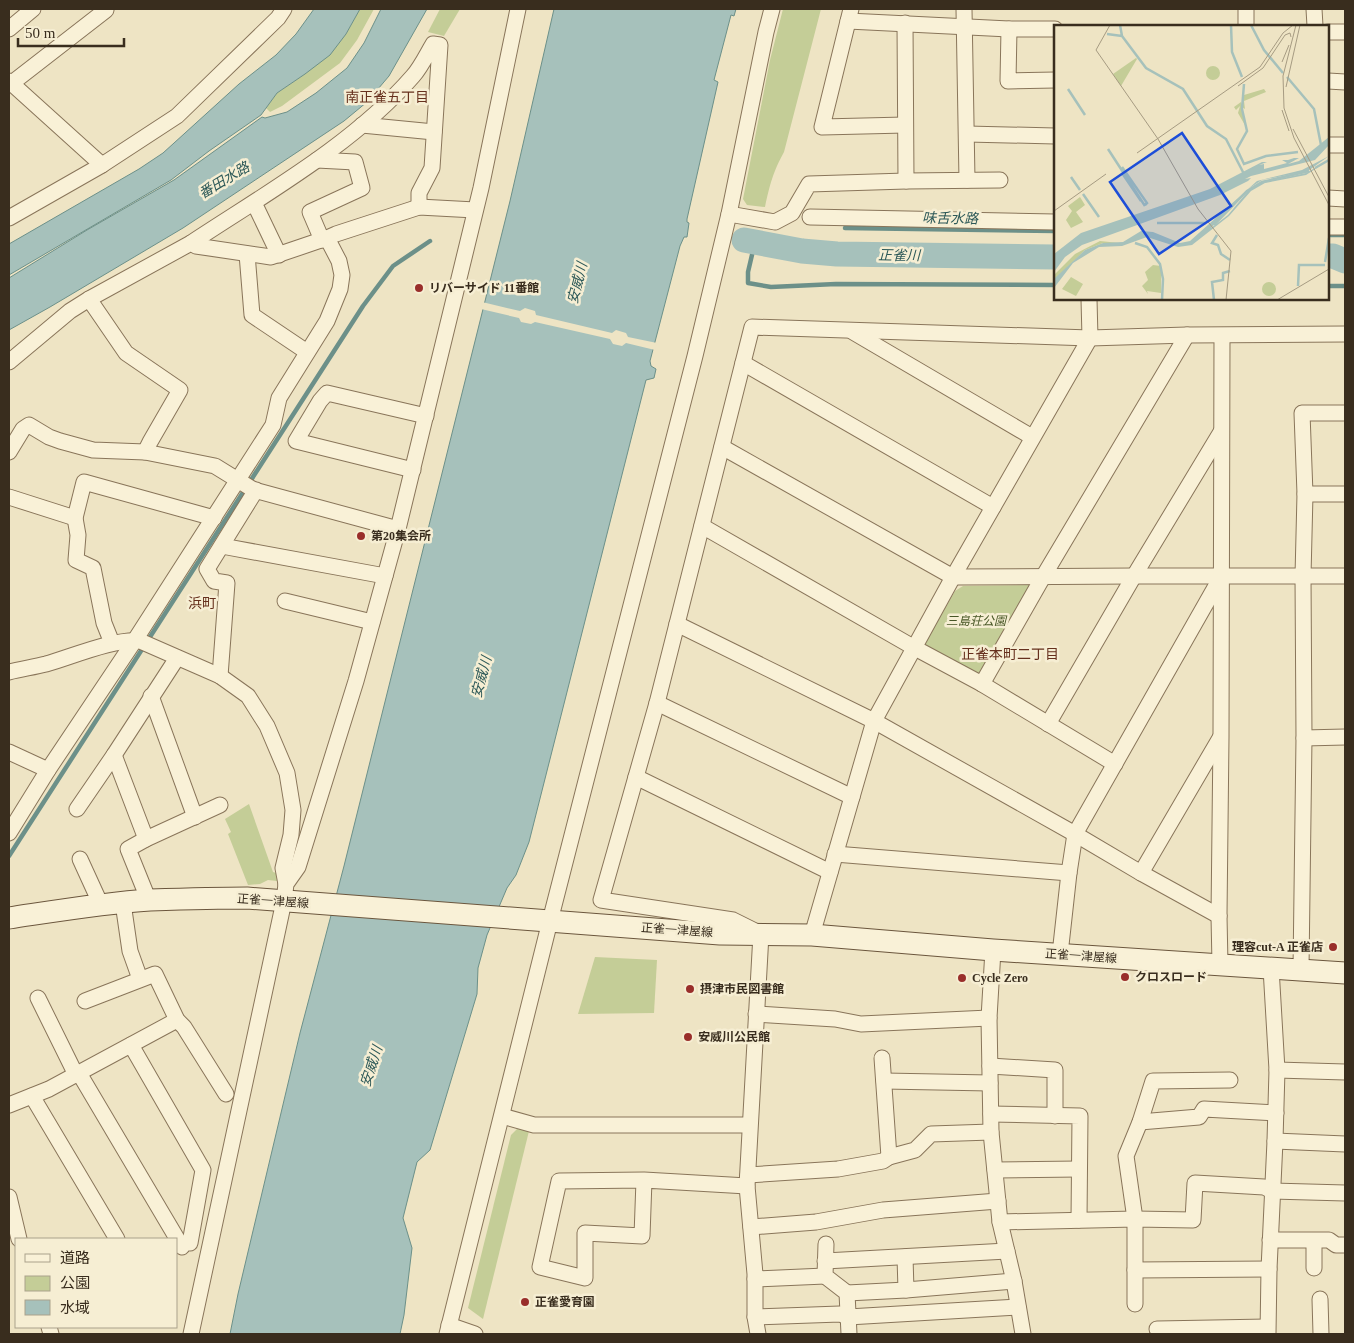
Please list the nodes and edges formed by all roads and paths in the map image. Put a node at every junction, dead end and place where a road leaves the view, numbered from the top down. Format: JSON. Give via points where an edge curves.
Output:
{"nodes":[{"id":1,"x":33,"y":9,"type":"edge"},
{"id":2,"x":104,"y":9,"type":"edge"},
{"id":3,"x":284,"y":9,"type":"edge"},
{"id":4,"x":518,"y":9,"type":"edge"},
{"id":5,"x":772,"y":9,"type":"edge"},
{"id":6,"x":964,"y":9,"type":"edge"},
{"id":7,"x":1246,"y":9,"type":"edge"},
{"id":8,"x":1314,"y":9,"type":"edge"},
{"id":9,"x":849,"y":15,"type":"edge"},
{"id":10,"x":905,"y":24,"type":"junction"},
{"id":11,"x":1246,"y":25,"type":"edge"},
{"id":12,"x":1315,"y":25,"type":"edge"},
{"id":13,"x":965,"y":27,"type":"junction"},
{"id":14,"x":9,"y":28,"type":"edge"},
{"id":15,"x":1009,"y":29,"type":"junction"},
{"id":16,"x":1054,"y":29,"type":"edge"},
{"id":17,"x":1329,"y":32,"type":"edge"},
{"id":18,"x":1345,"y":32,"type":"edge"},
{"id":19,"x":1054,"y":80,"type":"edge"},
{"id":20,"x":1329,"y":81,"type":"edge"},
{"id":21,"x":10,"y":82,"type":"edge"},
{"id":22,"x":1345,"y":82,"type":"edge"},
{"id":23,"x":362,"y":125,"type":"junction"},
{"id":24,"x":905,"y":125,"type":"junction"},
{"id":25,"x":434,"y":132,"type":"junction"},
{"id":26,"x":968,"y":134,"type":"junction"},
{"id":27,"x":1054,"y":136,"type":"edge"},
{"id":28,"x":1329,"y":145,"type":"edge"},
{"id":29,"x":1345,"y":145,"type":"edge"},
{"id":30,"x":317,"y":160,"type":"junction"},
{"id":31,"x":102,"y":165,"type":"junction"},
{"id":32,"x":967,"y":180,"type":"junction"},
{"id":33,"x":1000,"y":180,"type":"dead end"},
{"id":34,"x":906,"y":181,"type":"junction"},
{"id":35,"x":1329,"y":198,"type":"edge"},
{"id":36,"x":1345,"y":199,"type":"edge"},
{"id":37,"x":419,"y":207,"type":"junction"},
{"id":38,"x":257,"y":209,"type":"dead end"},
{"id":39,"x":475,"y":210,"type":"junction"},
{"id":40,"x":729,"y":214,"type":"junction"},
{"id":41,"x":9,"y":218,"type":"edge"},
{"id":42,"x":810,"y":218,"type":"dead end"},
{"id":43,"x":1054,"y":222,"type":"edge"},
{"id":44,"x":1329,"y":227,"type":"edge"},
{"id":45,"x":1345,"y":228,"type":"edge"},
{"id":46,"x":324,"y":239,"type":"junction"},
{"id":47,"x":190,"y":243,"type":"junction"},
{"id":48,"x":247,"y":254,"type":"junction"},
{"id":49,"x":278,"y":255,"type":"junction"},
{"id":50,"x":89,"y":299,"type":"junction"},
{"id":51,"x":1089,"y":300,"type":"edge"},
{"id":52,"x":851,"y":331,"type":"junction"},
{"id":53,"x":1345,"y":334,"type":"edge"},
{"id":54,"x":1187,"y":335,"type":"junction"},
{"id":55,"x":1222,"y":336,"type":"junction"},
{"id":56,"x":1090,"y":338,"type":"junction"},
{"id":57,"x":307,"y":352,"type":"junction"},
{"id":58,"x":9,"y":362,"type":"edge"},
{"id":59,"x":743,"y":363,"type":"junction"},
{"id":60,"x":1345,"y":413,"type":"edge"},
{"id":61,"x":426,"y":416,"type":"junction"},
{"id":62,"x":1222,"y":431,"type":"junction"},
{"id":63,"x":1032,"y":437,"type":"junction"},
{"id":64,"x":722,"y":447,"type":"junction"},
{"id":65,"x":9,"y":452,"type":"edge"},
{"id":66,"x":145,"y":452,"type":"junction"},
{"id":67,"x":412,"y":470,"type":"junction"},
{"id":68,"x":248,"y":486,"type":"junction"},
{"id":69,"x":1305,"y":494,"type":"junction"},
{"id":70,"x":1345,"y":494,"type":"edge"},
{"id":71,"x":9,"y":497,"type":"edge"},
{"id":72,"x":993,"y":507,"type":"junction"},
{"id":73,"x":75,"y":518,"type":"junction"},
{"id":74,"x":214,"y":518,"type":"junction"},
{"id":75,"x":702,"y":526,"type":"junction"},
{"id":76,"x":398,"y":529,"type":"junction"},
{"id":77,"x":222,"y":546,"type":"junction"},
{"id":78,"x":1222,"y":575,"type":"junction"},
{"id":79,"x":385,"y":576,"type":"junction"},
{"id":80,"x":1134,"y":576,"type":"junction"},
{"id":81,"x":1303,"y":576,"type":"junction"},
{"id":82,"x":1345,"y":576,"type":"edge"},
{"id":83,"x":1043,"y":577,"type":"junction"},
{"id":84,"x":953,"y":578,"type":"junction"},
{"id":85,"x":284,"y":601,"type":"dead end"},
{"id":86,"x":372,"y":622,"type":"junction"},
{"id":87,"x":677,"y":624,"type":"junction"},
{"id":88,"x":142,"y":642,"type":"junction"},
{"id":89,"x":112,"y":643,"type":"junction"},
{"id":90,"x":913,"y":647,"type":"junction"},
{"id":91,"x":176,"y":658,"type":"junction"},
{"id":92,"x":9,"y":672,"type":"edge"},
{"id":93,"x":220,"y":676,"type":"junction"},
{"id":94,"x":982,"y":684,"type":"junction"},
{"id":95,"x":151,"y":696,"type":"junction"},
{"id":96,"x":657,"y":702,"type":"junction"},
{"id":97,"x":874,"y":721,"type":"junction"},
{"id":98,"x":1048,"y":724,"type":"junction"},
{"id":99,"x":1221,"y":737,"type":"junction"},
{"id":100,"x":1345,"y":737,"type":"edge"},
{"id":101,"x":1304,"y":738,"type":"junction"},
{"id":102,"x":9,"y":752,"type":"edge"},
{"id":103,"x":114,"y":755,"type":"junction"},
{"id":104,"x":1116,"y":764,"type":"junction"},
{"id":105,"x":48,"y":770,"type":"junction"},
{"id":106,"x":636,"y":777,"type":"junction"},
{"id":107,"x":852,"y":797,"type":"junction"},
{"id":108,"x":220,"y":805,"type":"dead end"},
{"id":109,"x":77,"y":809,"type":"dead end"},
{"id":110,"x":196,"y":817,"type":"junction"},
{"id":111,"x":9,"y":833,"type":"edge"},
{"id":112,"x":1075,"y":834,"type":"junction"},
{"id":113,"x":146,"y":839,"type":"junction"},
{"id":114,"x":835,"y":854,"type":"junction"},
{"id":115,"x":80,"y":859,"type":"dead end"},
{"id":116,"x":830,"y":872,"type":"junction"},
{"id":117,"x":1069,"y":873,"type":"junction"},
{"id":118,"x":1140,"y":873,"type":"junction"},
{"id":119,"x":288,"y":896,"type":"junction"},
{"id":120,"x":149,"y":900,"type":"junction"},
{"id":121,"x":123,"y":903,"type":"junction"},
{"id":122,"x":101,"y":905,"type":"junction"},
{"id":123,"x":1219,"y":916,"type":"junction"},
{"id":124,"x":9,"y":918,"type":"edge"},
{"id":125,"x":542,"y":920,"type":"junction"},
{"id":126,"x":761,"y":934,"type":"junction"},
{"id":127,"x":812,"y":935,"type":"junction"},
{"id":128,"x":993,"y":950,"type":"junction"},
{"id":129,"x":1060,"y":954,"type":"junction"},
{"id":130,"x":1220,"y":965,"type":"junction"},
{"id":131,"x":1271,"y":968,"type":"junction"},
{"id":132,"x":1301,"y":969,"type":"junction"},
{"id":133,"x":1345,"y":973,"type":"edge"},
{"id":134,"x":140,"y":979,"type":"junction"},
{"id":135,"x":38,"y":998,"type":"dead end"},
{"id":136,"x":85,"y":1002,"type":"dead end"},
{"id":137,"x":756,"y":1014,"type":"junction"},
{"id":138,"x":990,"y":1018,"type":"junction"},
{"id":139,"x":177,"y":1020,"type":"junction"},
{"id":140,"x":131,"y":1045,"type":"junction"},
{"id":141,"x":882,"y":1058,"type":"dead end"},
{"id":142,"x":990,"y":1066,"type":"junction"},
{"id":143,"x":1277,"y":1070,"type":"junction"},
{"id":144,"x":1345,"y":1072,"type":"edge"},
{"id":145,"x":78,"y":1074,"type":"junction"},
{"id":146,"x":1230,"y":1080,"type":"dead end"},
{"id":147,"x":884,"y":1081,"type":"junction"},
{"id":148,"x":990,"y":1083,"type":"junction"},
{"id":149,"x":226,"y":1094,"type":"dead end"},
{"id":150,"x":32,"y":1096,"type":"junction"},
{"id":151,"x":9,"y":1105,"type":"edge"},
{"id":152,"x":1276,"y":1113,"type":"junction"},
{"id":153,"x":991,"y":1114,"type":"junction"},
{"id":154,"x":502,"y":1116,"type":"junction"},
{"id":155,"x":1055,"y":1116,"type":"junction"},
{"id":156,"x":1140,"y":1122,"type":"junction"},
{"id":157,"x":749,"y":1125,"type":"junction"},
{"id":158,"x":991,"y":1132,"type":"junction"},
{"id":159,"x":1275,"y":1141,"type":"junction"},
{"id":160,"x":1345,"y":1144,"type":"edge"},
{"id":161,"x":889,"y":1157,"type":"junction"},
{"id":162,"x":1079,"y":1169,"type":"junction"},
{"id":163,"x":995,"y":1170,"type":"junction"},
{"id":164,"x":644,"y":1180,"type":"junction"},
{"id":165,"x":748,"y":1180,"type":"junction"},
{"id":166,"x":1272,"y":1190,"type":"junction"},
{"id":167,"x":1345,"y":1193,"type":"edge"},
{"id":168,"x":9,"y":1197,"type":"edge"},
{"id":169,"x":998,"y":1201,"type":"junction"},
{"id":170,"x":1134,"y":1219,"type":"junction"},
{"id":171,"x":1078,"y":1220,"type":"junction"},
{"id":172,"x":1000,"y":1222,"type":"junction"},
{"id":173,"x":751,"y":1227,"type":"junction"},
{"id":174,"x":112,"y":1237,"type":"edge"},
{"id":175,"x":19,"y":1238,"type":"edge"},
{"id":176,"x":178,"y":1238,"type":"edge"},
{"id":177,"x":1270,"y":1240,"type":"junction"},
{"id":178,"x":1314,"y":1241,"type":"junction"},
{"id":179,"x":826,"y":1244,"type":"dead end"},
{"id":180,"x":210,"y":1245,"type":"junction"},
{"id":181,"x":1345,"y":1245,"type":"edge"},
{"id":182,"x":183,"y":1247,"type":"edge"},
{"id":183,"x":1007,"y":1251,"type":"junction"},
{"id":184,"x":905,"y":1257,"type":"junction"},
{"id":185,"x":825,"y":1268,"type":"junction"},
{"id":186,"x":1268,"y":1268,"type":"junction"},
{"id":187,"x":1314,"y":1268,"type":"dead end"},
{"id":188,"x":1135,"y":1270,"type":"junction"},
{"id":189,"x":755,"y":1279,"type":"junction"},
{"id":190,"x":1014,"y":1281,"type":"junction"},
{"id":191,"x":906,"y":1290,"type":"junction"},
{"id":192,"x":847,"y":1293,"type":"junction"},
{"id":193,"x":1320,"y":1299,"type":"dead end"},
{"id":194,"x":1135,"y":1304,"type":"dead end"},
{"id":195,"x":1018,"y":1307,"type":"junction"},
{"id":196,"x":755,"y":1317,"type":"junction"},
{"id":197,"x":848,"y":1317,"type":"junction"},
{"id":198,"x":1157,"y":1329,"type":"dead end"},
{"id":199,"x":448,"y":1330,"type":"edge"},
{"id":200,"x":1267,"y":1331,"type":"edge"},
{"id":201,"x":191,"y":1334,"type":"edge"},
{"id":202,"x":474,"y":1334,"type":"edge"},
{"id":203,"x":758,"y":1334,"type":"edge"},
{"id":204,"x":849,"y":1334,"type":"edge"},
{"id":205,"x":1023,"y":1334,"type":"edge"},
{"id":206,"x":1321,"y":1334,"type":"edge"}],
"edges":[{"from":1,"to":14,"type":"street"},
{"from":2,"to":21,"type":"street"},
{"from":3,"to":31,"type":"street","via":[[177,116]]},
{"from":4,"to":39,"type":"street"},
{"from":5,"to":40,"type":"street"},
{"from":6,"to":13,"type":"street"},
{"from":7,"to":11,"type":"street"},
{"from":8,"to":12,"type":"street"},
{"from":9,"to":10,"type":"street"},
{"from":9,"to":24,"type":"street","via":[[822,127]]},
{"from":10,"to":13,"type":"street"},
{"from":10,"to":24,"type":"street"},
{"from":13,"to":15,"type":"street"},
{"from":13,"to":26,"type":"street"},
{"from":15,"to":16,"type":"street"},
{"from":15,"to":19,"type":"street","via":[[1008,81]]},
{"from":17,"to":18,"type":"street"},
{"from":20,"to":22,"type":"street"},
{"from":21,"to":31,"type":"street"},
{"from":23,"to":25,"type":"street"},
{"from":23,"to":25,"type":"street","via":[[414,75],[433,44],[440,45]]},
{"from":23,"to":30,"type":"street"},
{"from":24,"to":34,"type":"street"},
{"from":25,"to":37,"type":"street","via":[[432,168],[419,193]]},
{"from":26,"to":27,"type":"street"},
{"from":26,"to":32,"type":"street"},
{"from":28,"to":29,"type":"street"},
{"from":30,"to":46,"type":"street","via":[[355,162],[362,188],[310,212]]},
{"from":30,"to":47,"type":"street"},
{"from":31,"to":41,"type":"street"},
{"from":32,"to":33,"type":"street"},
{"from":32,"to":34,"type":"street"},
{"from":34,"to":40,"type":"street","via":[[809,184],[792,214],[775,222]]},
{"from":35,"to":36,"type":"street"},
{"from":37,"to":39,"type":"street"},
{"from":37,"to":46,"type":"street"},
{"from":38,"to":49,"type":"street"},
{"from":39,"to":61,"type":"street"},
{"from":40,"to":125,"type":"street","via":[[693,366]]},
{"from":42,"to":43,"type":"street"},
{"from":44,"to":45,"type":"street"},
{"from":46,"to":49,"type":"street"},
{"from":46,"to":57,"type":"street","via":[[339,261],[340,289],[327,321]]},
{"from":47,"to":48,"type":"street"},
{"from":47,"to":50,"type":"street"},
{"from":48,"to":49,"type":"street"},
{"from":48,"to":57,"type":"street","via":[[252,315]]},
{"from":50,"to":58,"type":"street"},
{"from":50,"to":66,"type":"street","via":[[126,353],[180,390]]},
{"from":51,"to":56,"type":"street"},
{"from":52,"to":56,"type":"street"},
{"from":52,"to":59,"type":"street","via":[[752,327]]},
{"from":52,"to":63,"type":"street"},
{"from":53,"to":55,"type":"street"},
{"from":54,"to":55,"type":"street"},
{"from":54,"to":56,"type":"street"},
{"from":54,"to":83,"type":"street"},
{"from":55,"to":62,"type":"street"},
{"from":56,"to":63,"type":"street"},
{"from":57,"to":68,"type":"street","via":[[279,398],[273,425]]},
{"from":59,"to":64,"type":"street"},
{"from":59,"to":72,"type":"street"},
{"from":60,"to":69,"type":"street","via":[[1302,413]]},
{"from":61,"to":67,"type":"street"},
{"from":61,"to":67,"type":"street","via":[[327,393],[296,441]]},
{"from":62,"to":78,"type":"street"},
{"from":62,"to":80,"type":"street"},
{"from":63,"to":72,"type":"street"},
{"from":64,"to":75,"type":"street"},
{"from":64,"to":84,"type":"street"},
{"from":65,"to":66,"type":"street","via":[[29,425],[49,437],[93,450]]},
{"from":66,"to":68,"type":"street","via":[[215,466]]},
{"from":67,"to":76,"type":"street"},
{"from":68,"to":74,"type":"street"},
{"from":68,"to":76,"type":"street"},
{"from":68,"to":77,"type":"street"},
{"from":69,"to":70,"type":"street"},
{"from":69,"to":81,"type":"street"},
{"from":71,"to":73,"type":"street"},
{"from":72,"to":84,"type":"street"},
{"from":73,"to":74,"type":"street","via":[[84,482]]},
{"from":73,"to":89,"type":"street","via":[[78,535],[76,560],[93,568],[104,623]]},
{"from":74,"to":88,"type":"street"},
{"from":75,"to":87,"type":"street"},
{"from":75,"to":90,"type":"street"},
{"from":76,"to":79,"type":"street"},
{"from":77,"to":79,"type":"street"},
{"from":77,"to":93,"type":"street","via":[[207,569],[214,581],[226,583]]},
{"from":78,"to":80,"type":"street"},
{"from":78,"to":81,"type":"street"},
{"from":78,"to":99,"type":"street"},
{"from":78,"to":104,"type":"street"},
{"from":79,"to":86,"type":"street"},
{"from":80,"to":83,"type":"street"},
{"from":80,"to":98,"type":"street"},
{"from":81,"to":82,"type":"street"},
{"from":81,"to":101,"type":"street"},
{"from":83,"to":84,"type":"street"},
{"from":83,"to":94,"type":"street"},
{"from":84,"to":90,"type":"street"},
{"from":85,"to":86,"type":"street"},
{"from":86,"to":119,"type":"street"},
{"from":87,"to":96,"type":"street"},
{"from":87,"to":97,"type":"street"},
{"from":88,"to":89,"type":"street"},
{"from":88,"to":91,"type":"street"},
{"from":88,"to":105,"type":"street"},
{"from":89,"to":92,"type":"street"},
{"from":90,"to":94,"type":"street"},
{"from":90,"to":97,"type":"street"},
{"from":91,"to":93,"type":"street"},
{"from":91,"to":95,"type":"street"},
{"from":93,"to":119,"type":"street","via":[[248,696],[267,726],[287,773],[293,810],[283,868]]},
{"from":94,"to":98,"type":"street"},
{"from":95,"to":103,"type":"street"},
{"from":95,"to":110,"type":"street"},
{"from":96,"to":106,"type":"street"},
{"from":96,"to":107,"type":"street"},
{"from":97,"to":107,"type":"street"},
{"from":97,"to":112,"type":"street"},
{"from":98,"to":104,"type":"street"},
{"from":99,"to":118,"type":"street"},
{"from":99,"to":123,"type":"street"},
{"from":100,"to":101,"type":"street"},
{"from":101,"to":132,"type":"street"},
{"from":102,"to":105,"type":"street"},
{"from":103,"to":109,"type":"street"},
{"from":103,"to":113,"type":"street"},
{"from":104,"to":112,"type":"street"},
{"from":105,"to":111,"type":"street"},
{"from":106,"to":116,"type":"street"},
{"from":106,"to":126,"type":"street","via":[[601,900],[733,920]]},
{"from":107,"to":114,"type":"street"},
{"from":108,"to":110,"type":"street"},
{"from":110,"to":113,"type":"street"},
{"from":112,"to":117,"type":"street"},
{"from":112,"to":118,"type":"street"},
{"from":113,"to":120,"type":"street","via":[[128,849]]},
{"from":114,"to":116,"type":"street"},
{"from":114,"to":117,"type":"street"},
{"from":115,"to":122,"type":"street"},
{"from":116,"to":127,"type":"street"},
{"from":117,"to":129,"type":"street"},
{"from":118,"to":123,"type":"street"},
{"from":119,"to":120,"type":"main road","name":"正雀一津屋線"},
{"from":119,"to":125,"type":"main road","name":"正雀一津屋線"},
{"from":119,"to":180,"type":"street"},
{"from":120,"to":121,"type":"main road","name":"正雀一津屋線"},
{"from":121,"to":122,"type":"main road","name":"正雀一津屋線"},
{"from":121,"to":134,"type":"street","via":[[130,951]]},
{"from":122,"to":124,"type":"main road","name":"正雀一津屋線"},
{"from":123,"to":130,"type":"street"},
{"from":125,"to":126,"type":"main road","name":"正雀一津屋線","via":[[720,934]]},
{"from":125,"to":154,"type":"street"},
{"from":126,"to":127,"type":"main road","name":"正雀一津屋線"},
{"from":126,"to":137,"type":"street"},
{"from":127,"to":128,"type":"main road","name":"正雀一津屋線"},
{"from":128,"to":129,"type":"main road","name":"正雀一津屋線"},
{"from":128,"to":138,"type":"street"},
{"from":129,"to":130,"type":"main road","name":"正雀一津屋線"},
{"from":130,"to":131,"type":"main road","name":"正雀一津屋線"},
{"from":131,"to":132,"type":"main road","name":"正雀一津屋線"},
{"from":131,"to":143,"type":"street"},
{"from":132,"to":133,"type":"main road","name":"正雀一津屋線"},
{"from":134,"to":136,"type":"street"},
{"from":134,"to":139,"type":"street","via":[[155,974]]},
{"from":135,"to":145,"type":"street"},
{"from":137,"to":138,"type":"street","via":[[861,1024]]},
{"from":137,"to":157,"type":"street"},
{"from":138,"to":142,"type":"street"},
{"from":139,"to":140,"type":"street"},
{"from":139,"to":149,"type":"street"},
{"from":140,"to":145,"type":"street"},
{"from":140,"to":182,"type":"street","via":[[203,1170]]},
{"from":141,"to":147,"type":"street"},
{"from":142,"to":148,"type":"street"},
{"from":142,"to":155,"type":"street","via":[[1056,1070]]},
{"from":143,"to":144,"type":"street"},
{"from":143,"to":152,"type":"street"},
{"from":145,"to":150,"type":"street"},
{"from":145,"to":176,"type":"street"},
{"from":146,"to":156,"type":"street","via":[[1153,1081]]},
{"from":147,"to":148,"type":"street"},
{"from":147,"to":161,"type":"street"},
{"from":148,"to":153,"type":"street"},
{"from":150,"to":151,"type":"street"},
{"from":150,"to":174,"type":"street"},
{"from":152,"to":156,"type":"street","via":[[1204,1109],[1199,1116]]},
{"from":152,"to":159,"type":"street"},
{"from":153,"to":155,"type":"street"},
{"from":153,"to":158,"type":"street"},
{"from":154,"to":157,"type":"street","via":[[534,1125]]},
{"from":154,"to":199,"type":"street"},
{"from":155,"to":162,"type":"street","via":[[1080,1116]]},
{"from":156,"to":170,"type":"street","via":[[1126,1156]]},
{"from":157,"to":165,"type":"street"},
{"from":158,"to":161,"type":"street","via":[[931,1134],[915,1150]]},
{"from":158,"to":163,"type":"street"},
{"from":159,"to":160,"type":"street"},
{"from":159,"to":166,"type":"street"},
{"from":161,"to":165,"type":"street","via":[[838,1170]]},
{"from":162,"to":163,"type":"street"},
{"from":162,"to":171,"type":"street"},
{"from":163,"to":169,"type":"street"},
{"from":164,"to":164,"type":"street","via":[[559,1181],[540,1267],[585,1278],[585,1233],[642,1236]]},
{"from":164,"to":165,"type":"street"},
{"from":165,"to":173,"type":"street"},
{"from":166,"to":167,"type":"street"},
{"from":166,"to":170,"type":"street","via":[[1195,1183],[1193,1220]]},
{"from":166,"to":177,"type":"street"},
{"from":168,"to":175,"type":"street"},
{"from":169,"to":172,"type":"street"},
{"from":169,"to":173,"type":"street","via":[[884,1210],[816,1222]]},
{"from":170,"to":171,"type":"street"},
{"from":170,"to":188,"type":"street"},
{"from":171,"to":172,"type":"street"},
{"from":172,"to":183,"type":"street"},
{"from":173,"to":189,"type":"street"},
{"from":177,"to":178,"type":"street"},
{"from":177,"to":186,"type":"street"},
{"from":178,"to":181,"type":"street","via":[[1330,1240],[1336,1245]]},
{"from":178,"to":187,"type":"street"},
{"from":179,"to":185,"type":"street"},
{"from":180,"to":182,"type":"street"},
{"from":180,"to":201,"type":"street"},
{"from":183,"to":184,"type":"street"},
{"from":183,"to":190,"type":"street"},
{"from":184,"to":185,"type":"street"},
{"from":184,"to":191,"type":"street"},
{"from":185,"to":189,"type":"street"},
{"from":185,"to":192,"type":"street"},
{"from":186,"to":188,"type":"street"},
{"from":186,"to":200,"type":"street"},
{"from":188,"to":194,"type":"street"},
{"from":189,"to":196,"type":"street"},
{"from":190,"to":191,"type":"street"},
{"from":190,"to":195,"type":"street"},
{"from":191,"to":192,"type":"street"},
{"from":192,"to":197,"type":"street"},
{"from":193,"to":206,"type":"street"},
{"from":195,"to":197,"type":"street"},
{"from":195,"to":205,"type":"street"},
{"from":196,"to":197,"type":"street","via":[[840,1314]]},
{"from":196,"to":203,"type":"street"},
{"from":197,"to":204,"type":"street"},
{"from":198,"to":200,"type":"street"},
{"from":199,"to":202,"type":"street"}]}
